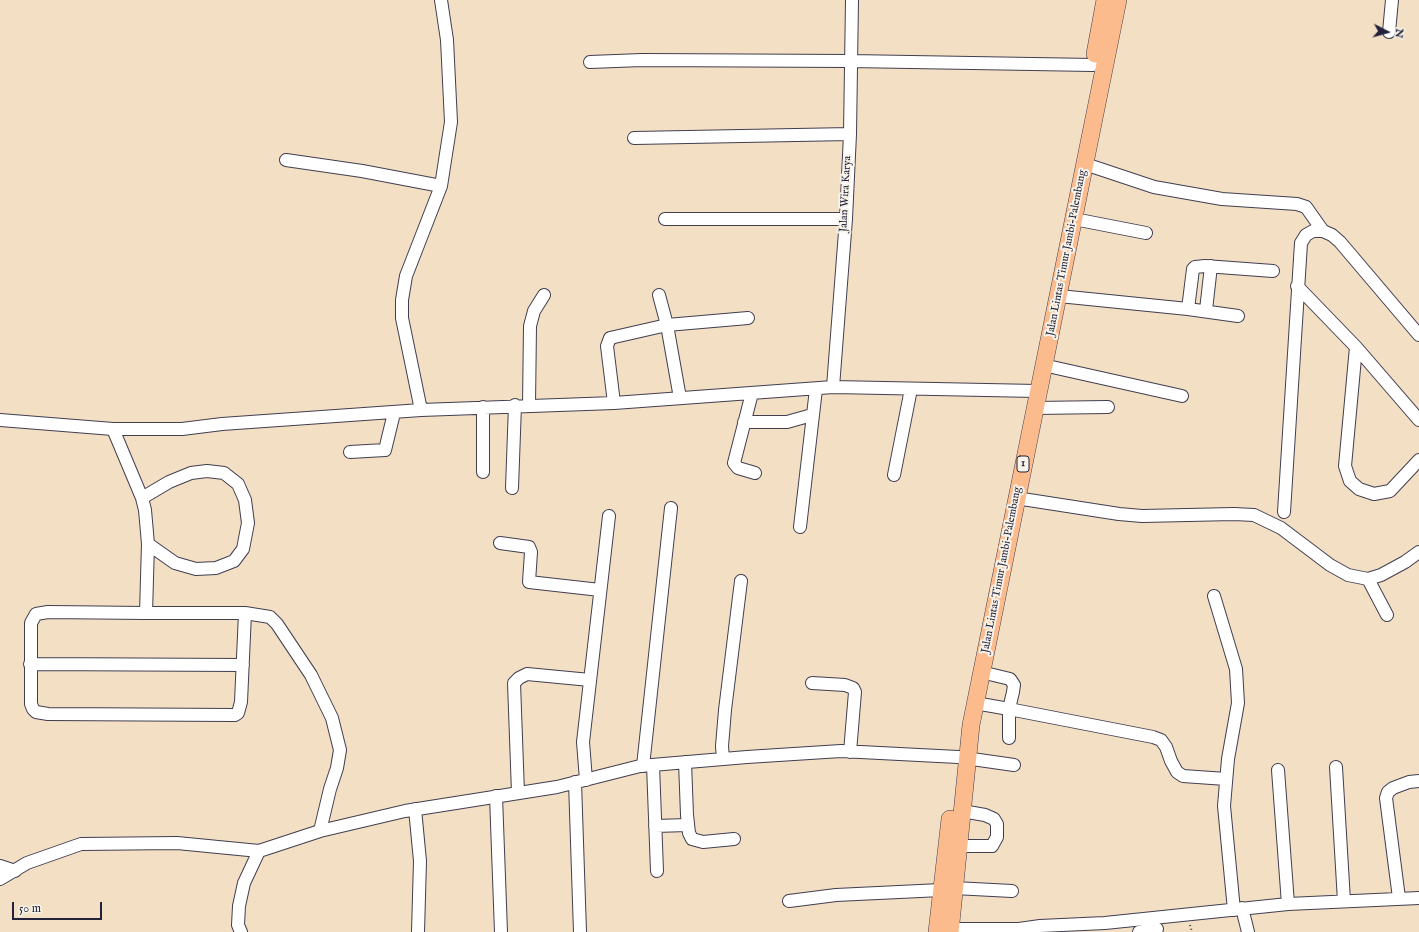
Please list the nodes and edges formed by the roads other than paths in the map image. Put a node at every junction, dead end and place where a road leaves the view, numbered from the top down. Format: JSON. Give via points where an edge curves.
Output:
{"nodes":[{"id":1,"x":440,"y":0,"type":"edge"},
{"id":2,"x":852,"y":0,"type":"edge"},
{"id":3,"x":1105,"y":0,"type":"edge"},
{"id":4,"x":1118,"y":0,"type":"edge"},
{"id":5,"x":1392,"y":0,"type":"edge"},
{"id":6,"x":1389,"y":32,"type":"dead end"},
{"id":7,"x":850,"y":61,"type":"junction"},
{"id":8,"x":590,"y":62,"type":"dead end"},
{"id":9,"x":1093,"y":65,"type":"junction"},
{"id":10,"x":850,"y":134,"type":"junction"},
{"id":11,"x":634,"y":138,"type":"dead end"},
{"id":12,"x":286,"y":160,"type":"dead end"},
{"id":13,"x":1085,"y":164,"type":"junction"},
{"id":14,"x":441,"y":186,"type":"junction"},
{"id":15,"x":665,"y":219,"type":"dead end"},
{"id":16,"x":846,"y":219,"type":"junction"},
{"id":17,"x":1074,"y":219,"type":"junction"},
{"id":18,"x":1323,"y":231,"type":"junction"},
{"id":19,"x":1146,"y":233,"type":"dead end"},
{"id":20,"x":1211,"y":266,"type":"junction"},
{"id":21,"x":1273,"y":271,"type":"dead end"},
{"id":22,"x":1298,"y":286,"type":"junction"},
{"id":23,"x":544,"y":295,"type":"dead end"},
{"id":24,"x":659,"y":295,"type":"dead end"},
{"id":25,"x":1058,"y":296,"type":"junction"},
{"id":26,"x":1188,"y":309,"type":"junction"},
{"id":27,"x":1206,"y":310,"type":"junction"},
{"id":28,"x":1238,"y":316,"type":"dead end"},
{"id":29,"x":748,"y":318,"type":"dead end"},
{"id":30,"x":667,"y":325,"type":"junction"},
{"id":31,"x":1419,"y":335,"type":"edge"},
{"id":32,"x":1356,"y":347,"type":"junction"},
{"id":33,"x":1043,"y":365,"type":"junction"},
{"id":34,"x":833,"y":387,"type":"junction"},
{"id":35,"x":816,"y":389,"type":"junction"},
{"id":36,"x":911,"y":389,"type":"junction"},
{"id":37,"x":1033,"y":392,"type":"junction"},
{"id":38,"x":752,"y":393,"type":"junction"},
{"id":39,"x":1182,"y":396,"type":"dead end"},
{"id":40,"x":680,"y":398,"type":"junction"},
{"id":41,"x":614,"y":403,"type":"junction"},
{"id":42,"x":529,"y":405,"type":"junction"},
{"id":43,"x":515,"y":406,"type":"junction"},
{"id":44,"x":483,"y":407,"type":"junction"},
{"id":45,"x":1108,"y":407,"type":"dead end"},
{"id":46,"x":1034,"y":408,"type":"junction"},
{"id":47,"x":421,"y":410,"type":"junction"},
{"id":48,"x":394,"y":413,"type":"junction"},
{"id":49,"x":812,"y":414,"type":"junction"},
{"id":50,"x":0,"y":420,"type":"edge"},
{"id":51,"x":1419,"y":420,"type":"edge"},
{"id":52,"x":744,"y":422,"type":"junction"},
{"id":53,"x":113,"y":429,"type":"junction"},
{"id":54,"x":350,"y":452,"type":"dead end"},
{"id":55,"x":1419,"y":460,"type":"edge"},
{"id":56,"x":483,"y":472,"type":"dead end"},
{"id":57,"x":755,"y":473,"type":"dead end"},
{"id":58,"x":894,"y":475,"type":"dead end"},
{"id":59,"x":512,"y":488,"type":"dead end"},
{"id":60,"x":142,"y":498,"type":"junction"},
{"id":61,"x":1016,"y":498,"type":"junction"},
{"id":62,"x":670,"y":508,"type":"dead end"},
{"id":63,"x":1284,"y":512,"type":"dead end"},
{"id":64,"x":609,"y":516,"type":"dead end"},
{"id":65,"x":800,"y":527,"type":"dead end"},
{"id":66,"x":500,"y":542,"type":"dead end"},
{"id":67,"x":148,"y":544,"type":"junction"},
{"id":68,"x":1419,"y":552,"type":"edge"},
{"id":69,"x":1368,"y":579,"type":"junction"},
{"id":70,"x":741,"y":581,"type":"dead end"},
{"id":71,"x":600,"y":590,"type":"junction"},
{"id":72,"x":1214,"y":596,"type":"dead end"},
{"id":73,"x":146,"y":613,"type":"junction"},
{"id":74,"x":245,"y":613,"type":"junction"},
{"id":75,"x":1387,"y":615,"type":"dead end"},
{"id":76,"x":30,"y":664,"type":"junction"},
{"id":77,"x":244,"y":665,"type":"junction"},
{"id":78,"x":982,"y":672,"type":"junction"},
{"id":79,"x":590,"y":680,"type":"junction"},
{"id":80,"x":812,"y":683,"type":"dead end"},
{"id":81,"x":975,"y":703,"type":"junction"},
{"id":82,"x":1009,"y":709,"type":"junction"},
{"id":83,"x":1009,"y":738,"type":"dead end"},
{"id":84,"x":850,"y":752,"type":"junction"},
{"id":85,"x":962,"y":757,"type":"junction"},
{"id":86,"x":723,"y":759,"type":"junction"},
{"id":87,"x":685,"y":762,"type":"junction"},
{"id":88,"x":648,"y":765,"type":"junction"},
{"id":89,"x":1014,"y":765,"type":"dead end"},
{"id":90,"x":1336,"y":767,"type":"dead end"},
{"id":91,"x":1278,"y":770,"type":"dead end"},
{"id":92,"x":1226,"y":778,"type":"junction"},
{"id":93,"x":580,"y":781,"type":"junction"},
{"id":94,"x":1419,"y":781,"type":"edge"},
{"id":95,"x":518,"y":793,"type":"junction"},
{"id":96,"x":496,"y":796,"type":"junction"},
{"id":97,"x":410,"y":810,"type":"junction"},
{"id":98,"x":962,"y":811,"type":"junction"},
{"id":99,"x":688,"y":825,"type":"junction"},
{"id":100,"x":655,"y":826,"type":"junction"},
{"id":101,"x":320,"y":831,"type":"junction"},
{"id":102,"x":734,"y":839,"type":"dead end"},
{"id":103,"x":958,"y":846,"type":"junction"},
{"id":104,"x":259,"y":851,"type":"junction"},
{"id":105,"x":0,"y":866,"type":"edge"},
{"id":106,"x":15,"y":871,"type":"junction"},
{"id":107,"x":658,"y":871,"type":"dead end"},
{"id":108,"x":0,"y":879,"type":"edge"},
{"id":109,"x":948,"y":889,"type":"junction"},
{"id":110,"x":1012,"y":891,"type":"dead end"},
{"id":111,"x":1399,"y":898,"type":"junction"},
{"id":112,"x":1419,"y":898,"type":"edge"},
{"id":113,"x":789,"y":901,"type":"dead end"},
{"id":114,"x":1344,"y":902,"type":"junction"},
{"id":115,"x":1288,"y":904,"type":"junction"},
{"id":116,"x":1238,"y":909,"type":"junction"},
{"id":117,"x":1063,"y":928,"type":"edge"},
{"id":118,"x":1157,"y":929,"type":"dead end"},
{"id":119,"x":945,"y":931,"type":"edge"},
{"id":120,"x":241,"y":932,"type":"edge"},
{"id":121,"x":418,"y":932,"type":"edge"},
{"id":122,"x":501,"y":932,"type":"edge"},
{"id":123,"x":580,"y":932,"type":"edge"},
{"id":124,"x":1139,"y":932,"type":"edge"},
{"id":125,"x":1248,"y":932,"type":"edge"}],
"edges":[{"from":1,"to":14,"type":"street","via":[[447,40],[450,122]]},
{"from":2,"to":7,"type":"street","name":"Jalan Wira Karya"},
{"from":3,"to":9,"type":"highway","name":"Jalan Lintas Timur Jambi-Palembang","number":"1"},
{"from":4,"to":13,"type":"highway","name":"Jalan Lintas Timur Jambi-Palembang","number":"1"},
{"from":5,"to":6,"type":"street"},
{"from":7,"to":8,"type":"street"},
{"from":7,"to":9,"type":"street"},
{"from":7,"to":10,"type":"street","name":"Jalan Wira Karya"},
{"from":9,"to":37,"type":"highway","name":"Jalan Lintas Timur Jambi-Palembang","number":"1"},
{"from":10,"to":11,"type":"street"},
{"from":10,"to":16,"type":"street","name":"Jalan Wira Karya"},
{"from":12,"to":14,"type":"street"},
{"from":13,"to":17,"type":"highway","name":"Jalan Lintas Timur Jambi-Palembang","number":"1"},
{"from":13,"to":18,"type":"street","via":[[1154,187],[1222,199],[1297,204],[1306,207]]},
{"from":14,"to":47,"type":"street","via":[[402,288],[402,318]]},
{"from":15,"to":16,"type":"street"},
{"from":16,"to":34,"type":"street","name":"Jalan Wira Karya"},
{"from":17,"to":19,"type":"street"},
{"from":17,"to":25,"type":"highway","name":"Jalan Lintas Timur Jambi-Palembang","number":"1"},
{"from":18,"to":22,"type":"street","via":[[1313,231],[1306,235],[1301,243]]},
{"from":18,"to":31,"type":"street","via":[[1340,242]]},
{"from":20,"to":21,"type":"street"},
{"from":20,"to":26,"type":"street","via":[[1197,266],[1193,269]]},
{"from":20,"to":27,"type":"street"},
{"from":22,"to":32,"type":"street"},
{"from":22,"to":63,"type":"street"},
{"from":23,"to":42,"type":"street","via":[[534,311],[530,326]]},
{"from":24,"to":30,"type":"street"},
{"from":25,"to":26,"type":"street"},
{"from":25,"to":33,"type":"highway","name":"Jalan Lintas Timur Jambi-Palembang","number":"1"},
{"from":26,"to":27,"type":"street"},
{"from":27,"to":28,"type":"street"},
{"from":29,"to":30,"type":"street"},
{"from":30,"to":40,"type":"street"},
{"from":30,"to":41,"type":"street","via":[[614,336],[607,341]]},
{"from":32,"to":51,"type":"street"},
{"from":32,"to":55,"type":"street","via":[[1346,466],[1350,481],[1359,489],[1374,494],[1390,491]]},
{"from":33,"to":37,"type":"highway","name":"Jalan Lintas Timur Jambi-Palembang","number":"1"},
{"from":33,"to":39,"type":"street"},
{"from":34,"to":35,"type":"street"},
{"from":34,"to":36,"type":"street"},
{"from":35,"to":38,"type":"street"},
{"from":35,"to":49,"type":"street"},
{"from":36,"to":37,"type":"street"},
{"from":36,"to":58,"type":"street"},
{"from":37,"to":46,"type":"highway","name":"Jalan Lintas Timur Jambi-Palembang","number":"1"},
{"from":37,"to":85,"type":"highway","name":"Jalan Lintas Timur Jambi-Palembang","number":"1","via":[[983,609]]},
{"from":38,"to":40,"type":"street"},
{"from":38,"to":52,"type":"street"},
{"from":40,"to":41,"type":"street"},
{"from":41,"to":42,"type":"street"},
{"from":42,"to":43,"type":"street"},
{"from":43,"to":44,"type":"street"},
{"from":43,"to":59,"type":"street"},
{"from":44,"to":47,"type":"street"},
{"from":44,"to":56,"type":"street"},
{"from":45,"to":46,"type":"street"},
{"from":46,"to":61,"type":"highway","name":"Jalan Lintas Timur Jambi-Palembang","number":"1"},
{"from":47,"to":48,"type":"street"},
{"from":48,"to":53,"type":"street","via":[[182,429]]},
{"from":48,"to":54,"type":"street","via":[[385,450]]},
{"from":49,"to":52,"type":"street","via":[[787,422]]},
{"from":49,"to":65,"type":"street"},
{"from":50,"to":53,"type":"street"},
{"from":52,"to":57,"type":"street","via":[[734,463],[738,468]]},
{"from":53,"to":60,"type":"street"},
{"from":60,"to":67,"type":"street"},
{"from":60,"to":67,"type":"street","via":[[191,473],[224,473],[238,484],[245,500],[247,515],[243,549],[234,561],[216,568],[196,569],[175,563]]},
{"from":61,"to":69,"type":"street","via":[[1134,516],[1254,515],[1280,528],[1330,566],[1348,575]]},
{"from":61,"to":78,"type":"highway","name":"Jalan Lintas Timur Jambi-Palembang","number":"1"},
{"from":62,"to":88,"type":"street"},
{"from":64,"to":71,"type":"street"},
{"from":66,"to":71,"type":"street","via":[[529,547],[529,582]]},
{"from":67,"to":73,"type":"street"},
{"from":68,"to":69,"type":"street","via":[[1381,575]]},
{"from":69,"to":75,"type":"street"},
{"from":70,"to":86,"type":"street","via":[[725,710]]},
{"from":71,"to":79,"type":"street"},
{"from":72,"to":92,"type":"street","via":[[1236,669],[1238,703]]},
{"from":73,"to":74,"type":"street"},
{"from":73,"to":76,"type":"street","via":[[36,614],[31,623]]},
{"from":74,"to":77,"type":"street"},
{"from":74,"to":101,"type":"street","via":[[270,617],[277,624],[311,675],[332,718],[340,750]]},
{"from":76,"to":77,"type":"street"},
{"from":76,"to":77,"type":"street","via":[[31,704],[33,709],[41,714],[230,716],[240,710]]},
{"from":78,"to":81,"type":"highway","name":"Jalan Lintas Timur Jambi-Palembang","number":"1"},
{"from":78,"to":82,"type":"street","via":[[1013,682]]},
{"from":79,"to":93,"type":"street"},
{"from":79,"to":95,"type":"street","via":[[527,674],[514,683]]},
{"from":80,"to":84,"type":"street","via":[[854,688]]},
{"from":81,"to":82,"type":"street"},
{"from":81,"to":85,"type":"highway","name":"Jalan Lintas Timur Jambi-Palembang","number":"1"},
{"from":82,"to":83,"type":"street"},
{"from":82,"to":92,"type":"street","via":[[1152,737],[1161,740],[1174,766],[1183,776]]},
{"from":84,"to":85,"type":"street"},
{"from":84,"to":86,"type":"street"},
{"from":85,"to":89,"type":"street"},
{"from":85,"to":98,"type":"highway","name":"Jalan Lintas Timur Jambi-Palembang","number":"1"},
{"from":85,"to":109,"type":"highway","name":"Jalan Lintas Timur Jambi-Palembang","number":"1"},
{"from":86,"to":87,"type":"street"},
{"from":87,"to":88,"type":"street"},
{"from":87,"to":99,"type":"street"},
{"from":88,"to":93,"type":"street"},
{"from":88,"to":100,"type":"street"},
{"from":90,"to":114,"type":"street"},
{"from":91,"to":115,"type":"street"},
{"from":92,"to":116,"type":"street","via":[[1224,806]]},
{"from":93,"to":95,"type":"street"},
{"from":93,"to":123,"type":"street"},
{"from":94,"to":111,"type":"street","via":[[1393,788],[1386,798]]},
{"from":95,"to":96,"type":"street"},
{"from":96,"to":97,"type":"street"},
{"from":96,"to":122,"type":"street"},
{"from":97,"to":101,"type":"street"},
{"from":97,"to":121,"type":"street","via":[[420,861]]},
{"from":98,"to":103,"type":"highway","name":"Jalan Lintas Timur Jambi-Palembang","number":"1"},
{"from":98,"to":103,"type":"street","via":[[994,819],[997,824],[997,837],[992,846]]},
{"from":99,"to":100,"type":"street"},
{"from":99,"to":102,"type":"street","via":[[689,833],[696,841]]},
{"from":100,"to":107,"type":"street"},
{"from":101,"to":104,"type":"street"},
{"from":103,"to":109,"type":"highway","name":"Jalan Lintas Timur Jambi-Palembang","number":"1"},
{"from":104,"to":106,"type":"street","via":[[177,843],[81,844],[27,863]]},
{"from":104,"to":120,"type":"street","via":[[244,883],[239,906],[238,925]]},
{"from":105,"to":106,"type":"street"},
{"from":106,"to":108,"type":"street"},
{"from":109,"to":110,"type":"street"},
{"from":109,"to":113,"type":"street","via":[[836,895]]},
{"from":109,"to":119,"type":"highway","name":"Jalan Lintas Timur Jambi-Palembang","number":"1"},
{"from":111,"to":112,"type":"street"},
{"from":111,"to":114,"type":"street"},
{"from":114,"to":115,"type":"street"},
{"from":115,"to":116,"type":"street"},
{"from":116,"to":117,"type":"street"},
{"from":116,"to":125,"type":"street"},
{"from":117,"to":119,"type":"street"},
{"from":118,"to":124,"type":"street"}]}
